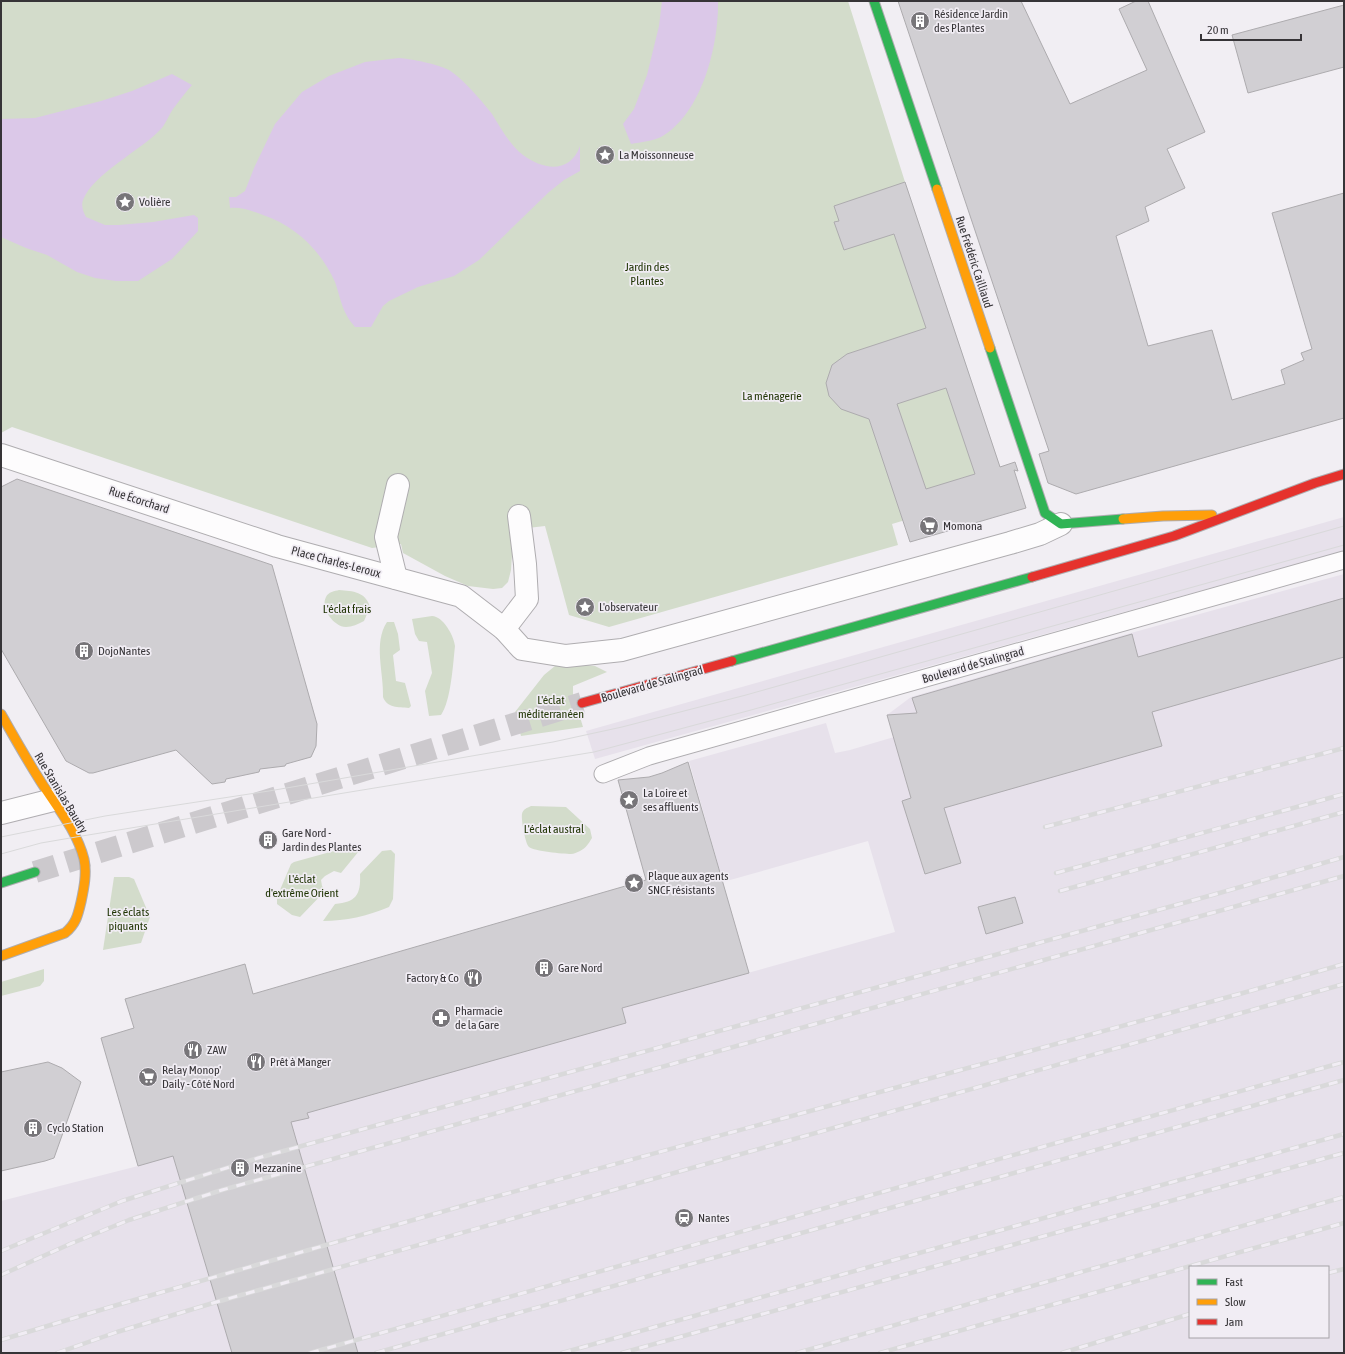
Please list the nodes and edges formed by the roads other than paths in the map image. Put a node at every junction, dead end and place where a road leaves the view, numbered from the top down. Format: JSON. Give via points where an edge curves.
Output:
{"nodes":[{"id":1,"x":874,"y":1,"type":"edge"},
{"id":2,"x":1,"y":455,"type":"edge"},
{"id":3,"x":1344,"y":474,"type":"edge"},
{"id":4,"x":398,"y":485,"type":"dead end"},
{"id":5,"x":1228,"y":515,"type":"junction"},
{"id":6,"x":519,"y":516,"type":"dead end"},
{"id":7,"x":1061,"y":524,"type":"junction"},
{"id":8,"x":277,"y":546,"type":"joint"},
{"id":9,"x":1344,"y":560,"type":"edge"},
{"id":10,"x":396,"y":578,"type":"junction"},
{"id":11,"x":504,"y":629,"type":"junction"},
{"id":12,"x":566,"y":656,"type":"joint"},
{"id":13,"x":582,"y":704,"type":"tunnel mouth"},
{"id":14,"x":1,"y":714,"type":"edge"},
{"id":15,"x":603,"y":774,"type":"dead end"},
{"id":16,"x":53,"y":800,"type":"junction"},
{"id":17,"x":1,"y":813,"type":"edge"},
{"id":18,"x":35,"y":872,"type":"tunnel mouth"},
{"id":19,"x":1,"y":883,"type":"edge"},
{"id":20,"x":1,"y":956,"type":"edge"}],
"edges":[{"from":1,"to":7,"type":"street","name":"Rue Frédéric Cailliaud","via":[[1045,513]]},
{"from":2,"to":8,"type":"street","name":"Rue Écorchard"},
{"from":3,"to":5,"type":"street","name":"Boulevard de Stalingrad"},
{"from":4,"to":10,"type":"street","name":"Place Charles-Leroux","via":[[386,537]]},
{"from":5,"to":7,"type":"street","name":"Boulevard de Stalingrad","via":[[1163,516]]},
{"from":5,"to":13,"type":"street","name":"Boulevard de Stalingrad","via":[[1174,536],[1118,553]]},
{"from":6,"to":11,"type":"street","via":[[527,599]]},
{"from":7,"to":12,"type":"street","name":"Boulevard de Stalingrad","via":[[1040,534],[1010,543],[622,650]]},
{"from":8,"to":10,"type":"street","name":"Place Charles-Leroux"},
{"from":9,"to":15,"type":"lane","name":"Boulevard de Stalingrad","via":[[649,756]]},
{"from":10,"to":11,"type":"street","name":"Place Charles-Leroux","via":[[461,596]]},
{"from":11,"to":12,"type":"street","name":"Place Charles-Leroux","via":[[522,648]]},
{"from":14,"to":16,"type":"street","name":"Rue Stanislas Baudry"},
{"from":16,"to":17,"type":"street"},
{"from":16,"to":20,"type":"street","name":"Rue Stanislas Baudry","via":[[76,837],[84,860],[84,889],[78,919],[65,933]]},
{"from":18,"to":19,"type":"street"}]}
